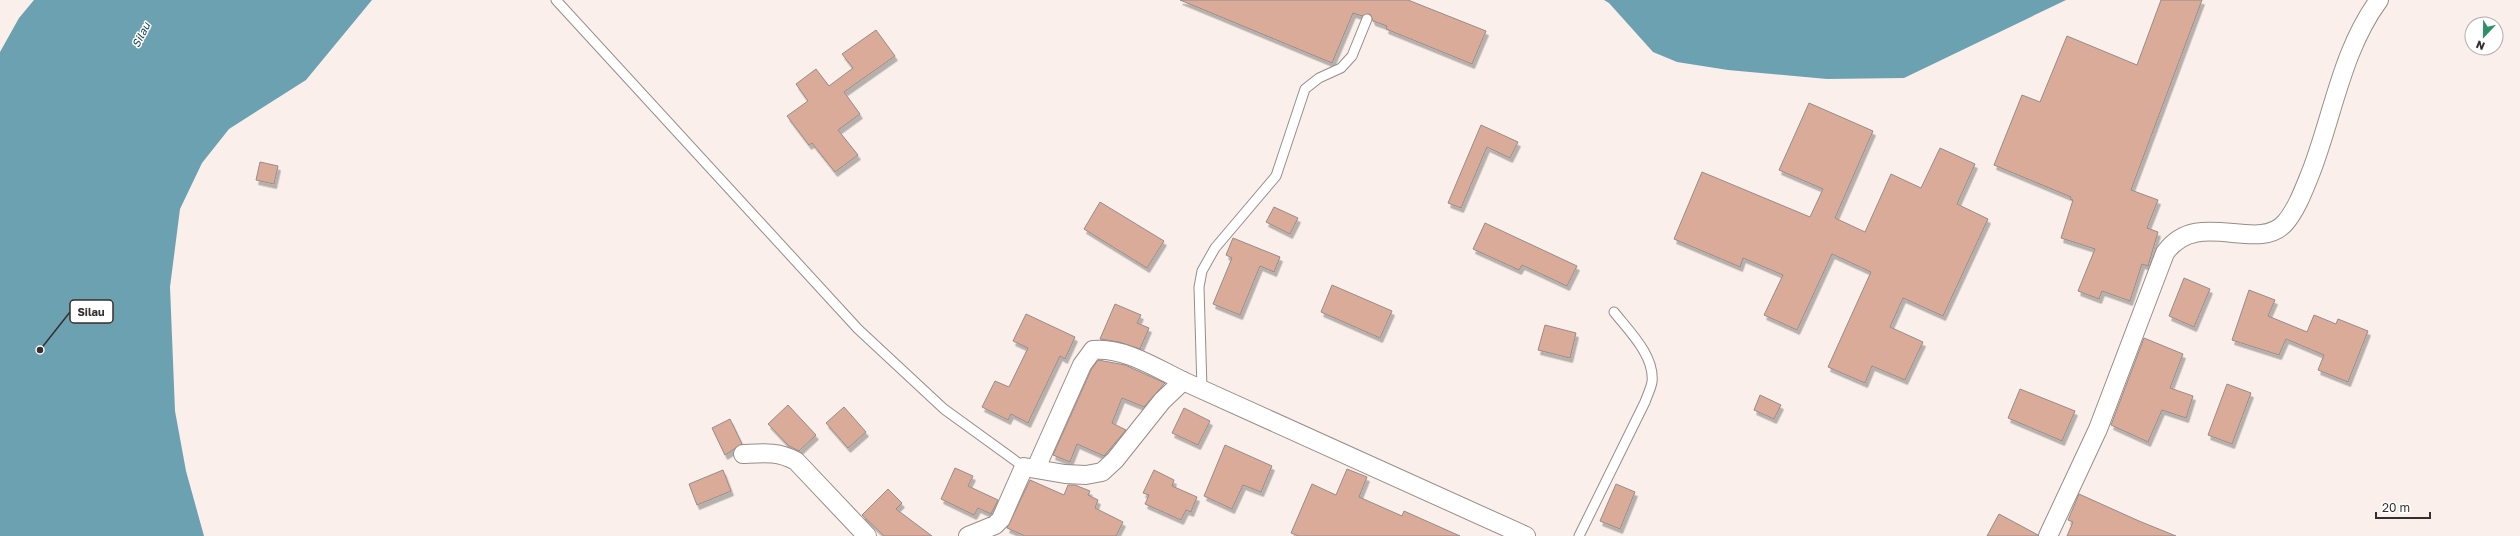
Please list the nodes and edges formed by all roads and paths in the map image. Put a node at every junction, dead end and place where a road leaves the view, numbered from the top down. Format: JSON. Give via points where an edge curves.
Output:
{"nodes":[{"id":1,"x":556,"y":0,"type":"edge"},
{"id":2,"x":2379,"y":0,"type":"edge"},
{"id":3,"x":1367,"y":19,"type":"dead end"},
{"id":4,"x":1614,"y":312,"type":"dead end"},
{"id":5,"x":1183,"y":381,"type":"junction"},
{"id":6,"x":1202,"y":389,"type":"junction"},
{"id":7,"x":743,"y":454,"type":"dead end"},
{"id":8,"x":1030,"y":467,"type":"junction"},
{"id":9,"x":988,"y":528,"type":"junction"},
{"id":10,"x":867,"y":536,"type":"edge"},
{"id":11,"x":968,"y":536,"type":"edge"},
{"id":12,"x":1006,"y":536,"type":"edge"},
{"id":13,"x":1526,"y":536,"type":"edge"},
{"id":14,"x":1580,"y":536,"type":"edge"},
{"id":15,"x":2048,"y":536,"type":"edge"}],
"edges":[{"from":1,"to":8,"type":"lane","via":[[858,329],[944,408]]},
{"from":2,"to":15,"type":"street","via":[[2346,62],[2324,140],[2302,196],[2283,225],[2273,231],[2259,233],[2199,231],[2184,234],[2173,241],[2165,253],[2098,429]]},
{"from":3,"to":6,"type":"lane","via":[[1352,56],[1341,68],[1318,78],[1305,89],[1276,176],[1215,248],[1202,271],[1199,287]]},
{"from":4,"to":14,"type":"lane","via":[[1642,348],[1650,365],[1652,381],[1645,402]]},
{"from":5,"to":6,"type":"street"},
{"from":5,"to":8,"type":"street","via":[[1162,401],[1115,460],[1102,472],[1086,475],[1065,474]]},
{"from":5,"to":8,"type":"street","via":[[1133,358],[1104,349],[1093,350],[1082,365]]},
{"from":6,"to":13,"type":"street"},
{"from":7,"to":10,"type":"street","via":[[772,452],[784,454],[796,461]]},
{"from":8,"to":9,"type":"street","via":[[1001,519]]},
{"from":9,"to":11,"type":"street"},
{"from":9,"to":12,"type":"street"}]}
